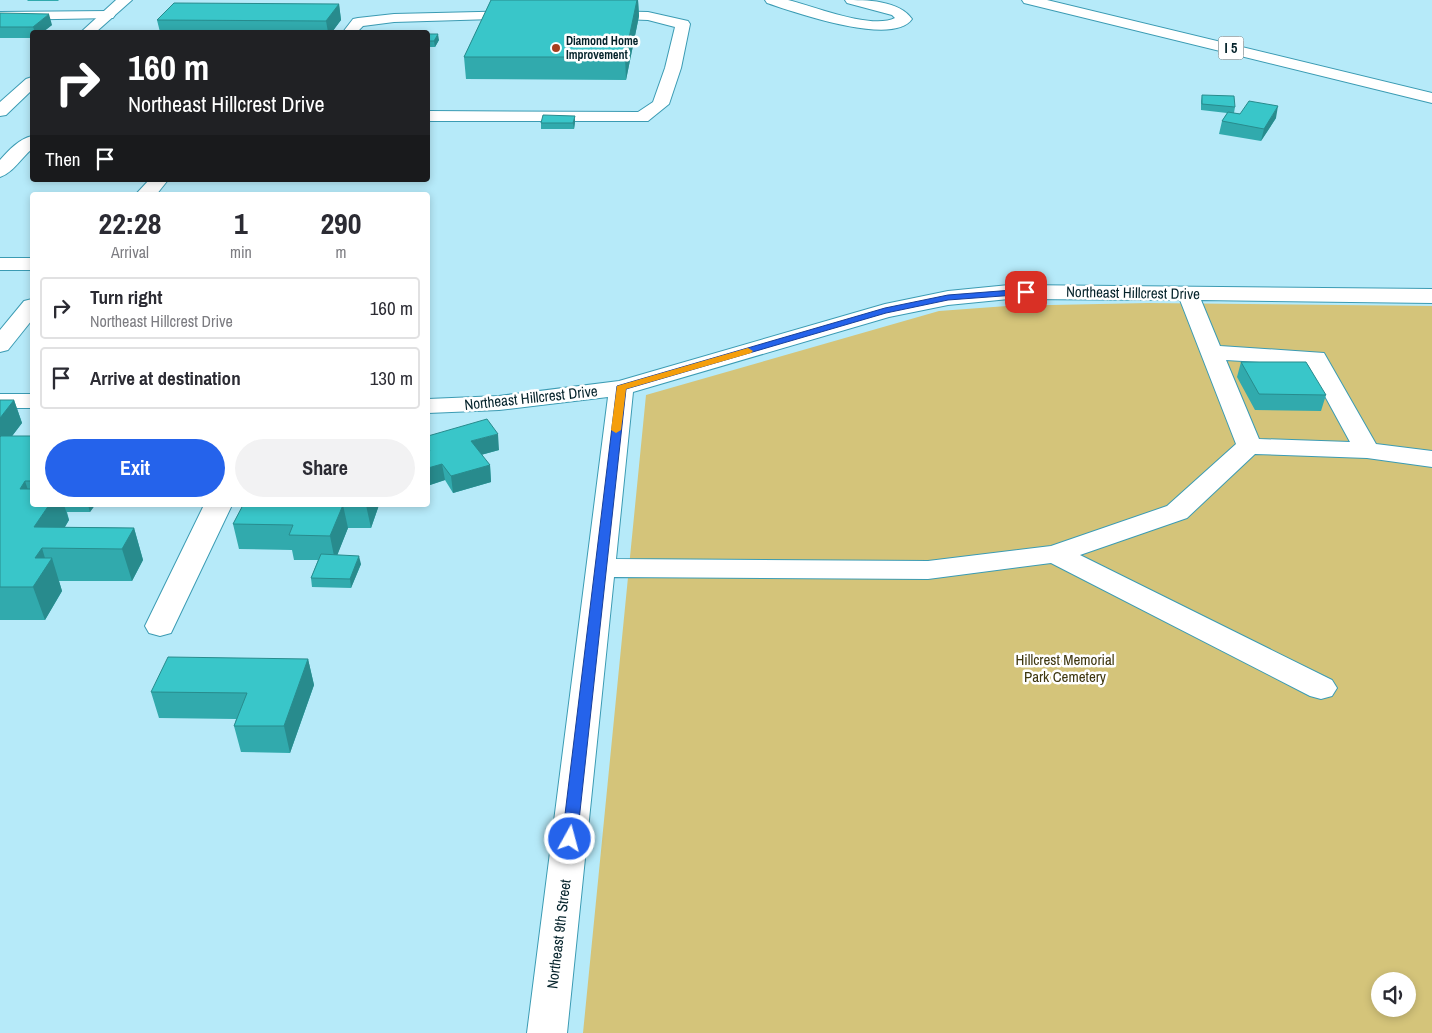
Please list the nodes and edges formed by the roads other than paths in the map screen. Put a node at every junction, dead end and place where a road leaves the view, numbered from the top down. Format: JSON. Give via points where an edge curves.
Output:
{"nodes":[{"id":1,"x":125,"y":0,"type":"edge"},
{"id":2,"x":772,"y":0,"type":"edge"},
{"id":3,"x":852,"y":0,"type":"edge"},
{"id":4,"x":1029,"y":0,"type":"edge"},
{"id":5,"x":1082,"y":0,"type":"edge"},
{"id":6,"x":108,"y":15,"type":"junction"},
{"id":7,"x":533,"y":15,"type":"edge"},
{"id":8,"x":590,"y":15,"type":"edge"},
{"id":9,"x":0,"y":16,"type":"edge"},
{"id":10,"x":90,"y":30,"type":"edge"},
{"id":11,"x":352,"y":30,"type":"edge"},
{"id":12,"x":30,"y":86,"type":"edge"},
{"id":13,"x":1432,"y":86,"type":"edge"},
{"id":14,"x":1432,"y":98,"type":"edge"},
{"id":15,"x":0,"y":111,"type":"edge"},
{"id":16,"x":430,"y":116,"type":"edge"},
{"id":17,"x":30,"y":142,"type":"edge"},
{"id":18,"x":2,"y":169,"type":"edge"},
{"id":19,"x":0,"y":264,"type":"edge"},
{"id":20,"x":30,"y":264,"type":"edge"},
{"id":21,"x":1188,"y":294,"type":"junction"},
{"id":22,"x":1432,"y":296,"type":"edge"},
{"id":23,"x":30,"y":308,"type":"edge"},
{"id":24,"x":0,"y":345,"type":"edge"},
{"id":25,"x":1210,"y":352,"type":"junction"},
{"id":26,"x":621,"y":388,"type":"junction"},
{"id":27,"x":0,"y":401,"type":"edge"},
{"id":28,"x":30,"y":401,"type":"edge"},
{"id":29,"x":430,"y":406,"type":"edge"},
{"id":30,"x":1249,"y":446,"type":"junction"},
{"id":31,"x":1367,"y":450,"type":"junction"},
{"id":32,"x":1432,"y":459,"type":"edge"},
{"id":33,"x":217,"y":507,"type":"edge"},
{"id":34,"x":1055,"y":554,"type":"junction"},
{"id":35,"x":601,"y":568,"type":"junction"},
{"id":36,"x":160,"y":626,"type":"dead end"},
{"id":37,"x":1321,"y":688,"type":"dead end"},
{"id":38,"x":547,"y":1033,"type":"edge"}],
"edges":[{"from":1,"to":6,"type":"main road"},
{"from":2,"to":3,"type":"main road","via":[[863,24],[886,26],[904,19],[897,12]]},
{"from":4,"to":14,"type":"main road","number":"I 5"},
{"from":5,"to":13,"type":"main road","number":"I 5"},
{"from":6,"to":9,"type":"main road"},
{"from":6,"to":10,"type":"main road"},
{"from":7,"to":11,"type":"main road","via":[[394,18],[358,22]]},
{"from":8,"to":16,"type":"main road","via":[[648,16],[682,24],[673,68],[660,104],[642,117]]},
{"from":12,"to":15,"type":"main road"},
{"from":17,"to":18,"type":"main road"},
{"from":19,"to":20,"type":"main road"},
{"from":21,"to":22,"type":"main road","name":"Northeast Hillcrest Drive"},
{"from":21,"to":25,"type":"main road"},
{"from":21,"to":26,"type":"main road","name":"Northeast Hillcrest Drive","via":[[1009,292],[948,298],[885,311]]},
{"from":23,"to":24,"type":"main road"},
{"from":25,"to":30,"type":"main road"},
{"from":25,"to":31,"type":"main road","via":[[1316,358]]},
{"from":26,"to":29,"type":"main road","name":"Northeast Hillcrest Drive","via":[[499,403]]},
{"from":26,"to":35,"type":"main road","name":"Northeast 9th Street"},
{"from":27,"to":28,"type":"main road"},
{"from":30,"to":31,"type":"main road"},
{"from":30,"to":34,"type":"main road","via":[[1177,512]]},
{"from":31,"to":32,"type":"main road"},
{"from":33,"to":36,"type":"main road"},
{"from":34,"to":35,"type":"main road","via":[[928,570]]},
{"from":34,"to":37,"type":"main road"},
{"from":35,"to":38,"type":"main road","name":"Northeast 9th Street"}]}
